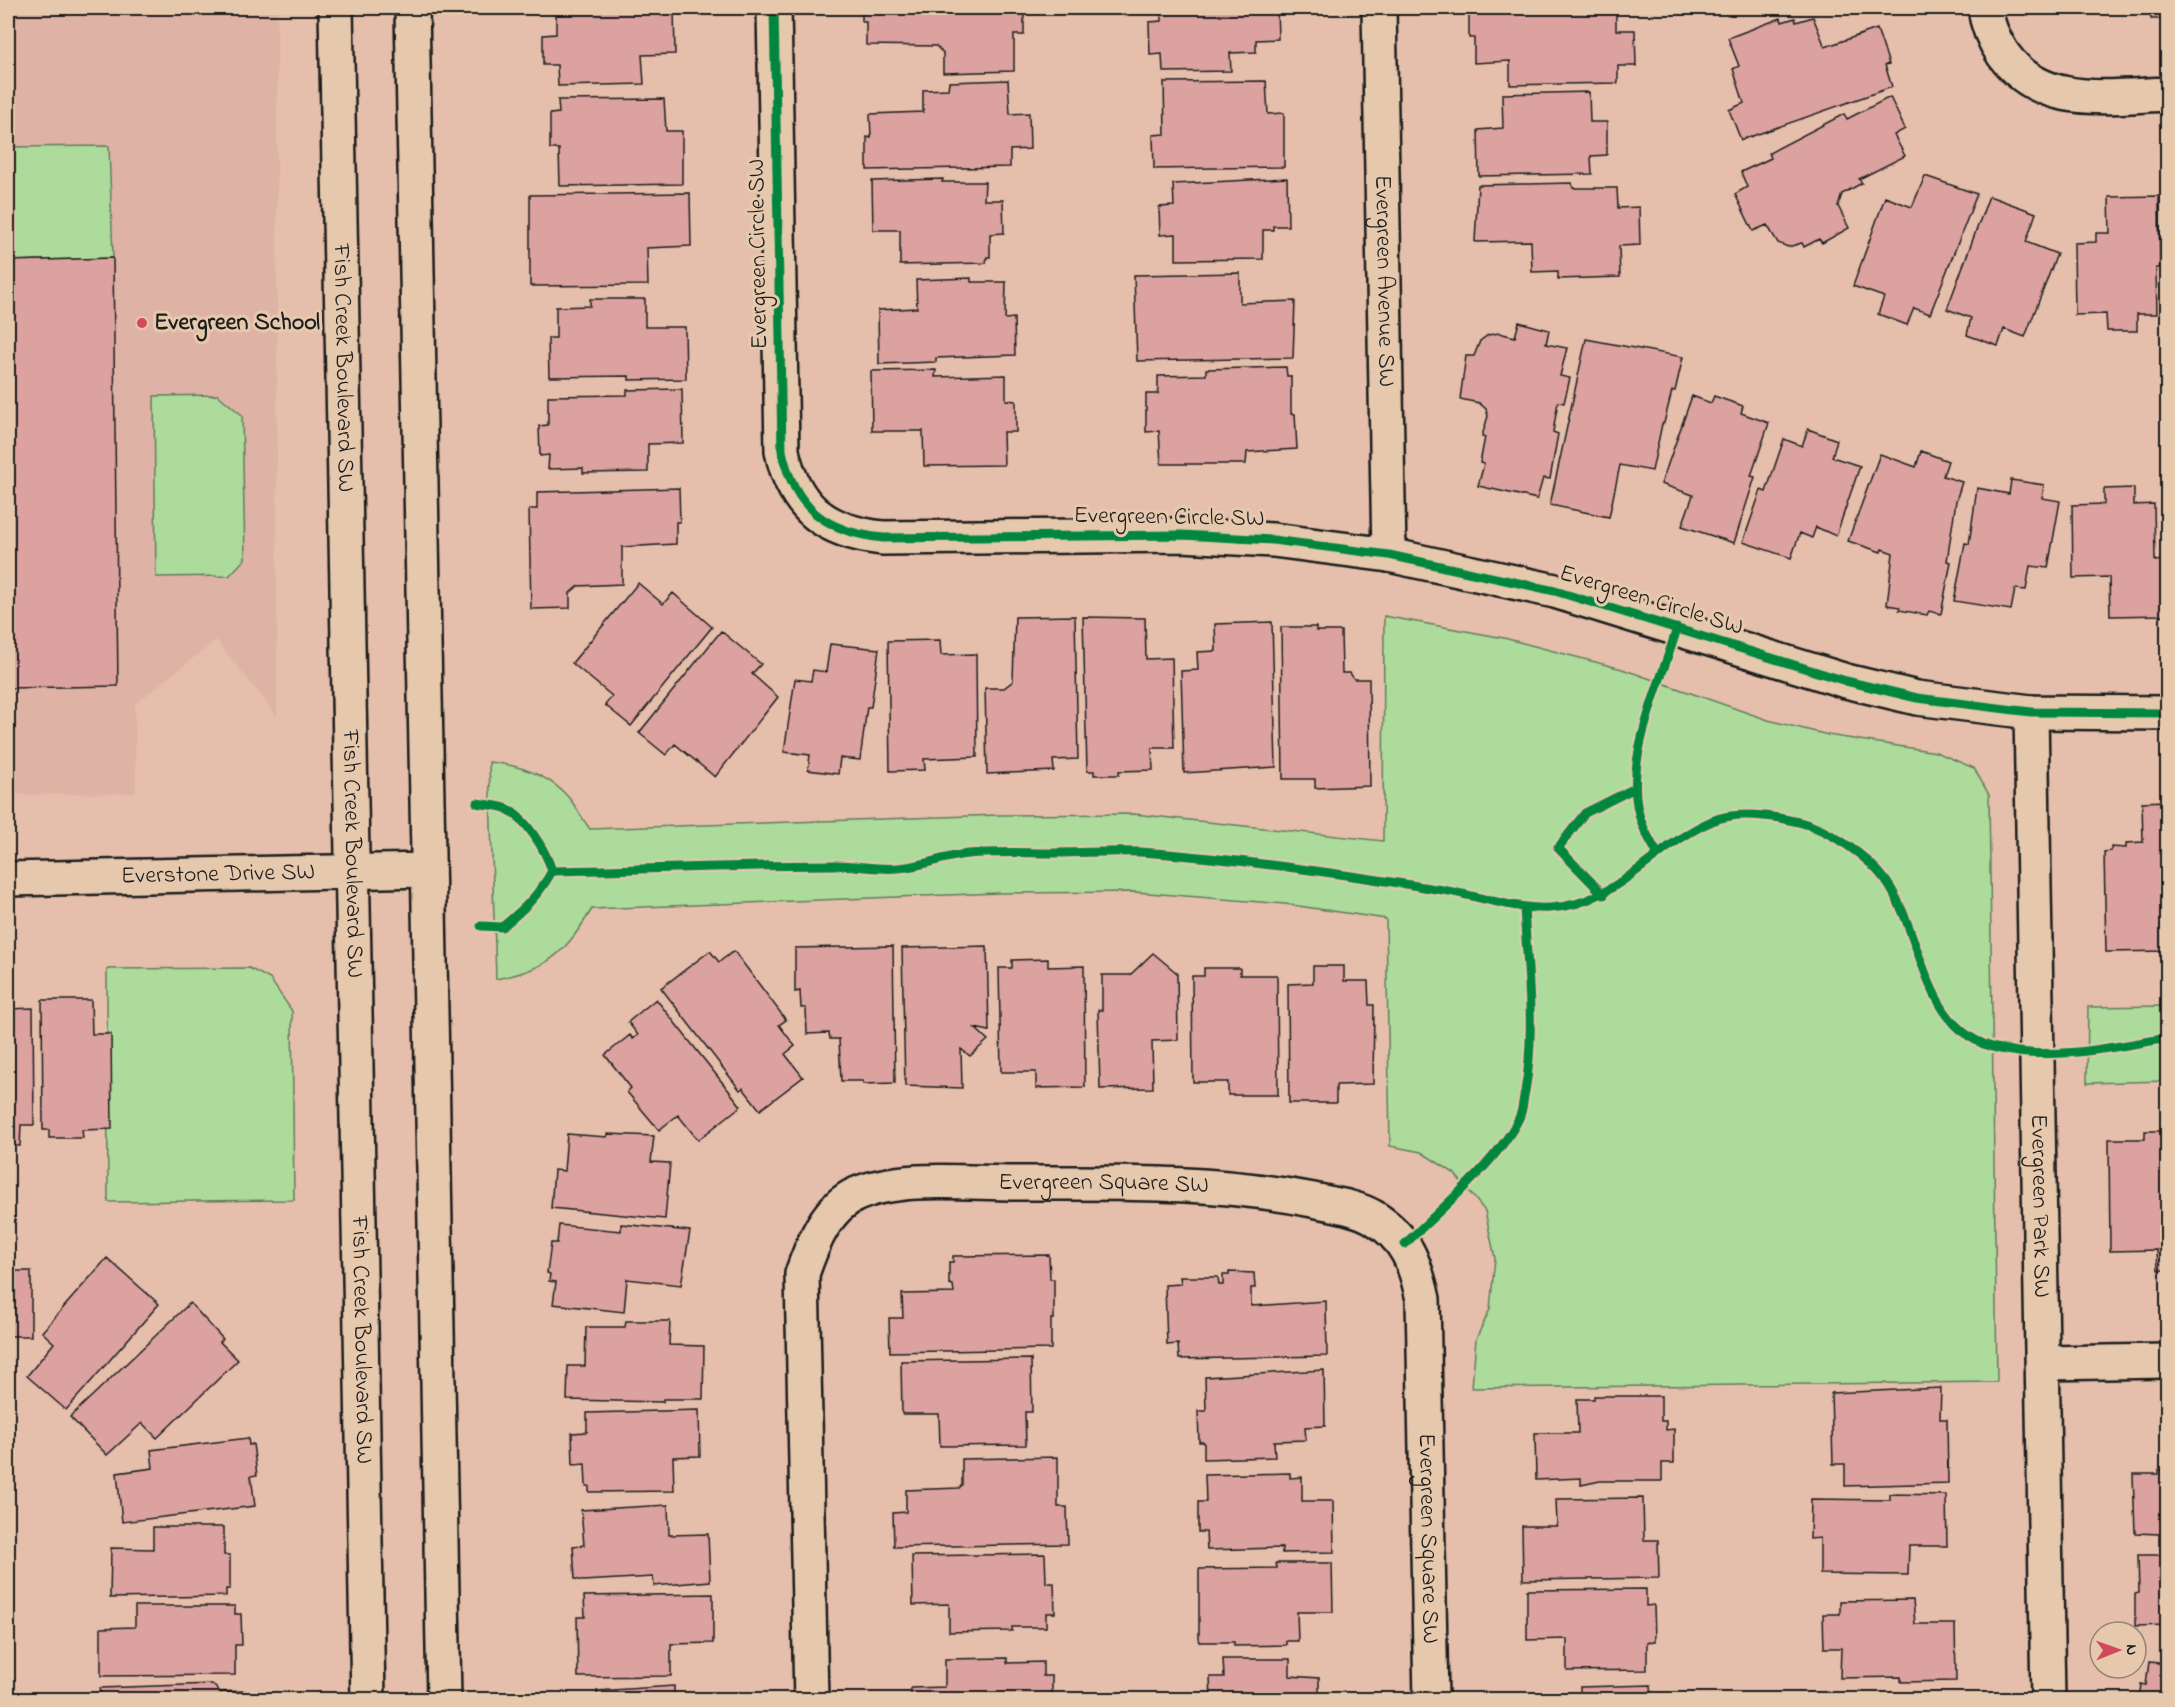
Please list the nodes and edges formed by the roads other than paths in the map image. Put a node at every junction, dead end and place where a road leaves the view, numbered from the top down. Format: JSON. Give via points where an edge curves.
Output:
{"nodes":[{"id":1,"x":336,"y":8,"type":"edge"},
{"id":2,"x":412,"y":8,"type":"edge"},
{"id":3,"x":774,"y":8,"type":"edge"},
{"id":4,"x":1378,"y":8,"type":"edge"},
{"id":5,"x":1985,"y":8,"type":"edge"},
{"id":6,"x":2168,"y":94,"type":"edge"},
{"id":7,"x":1389,"y":555,"type":"junction"},
{"id":8,"x":2031,"y":712,"type":"junction"},
{"id":9,"x":2168,"y":713,"type":"edge"},
{"id":10,"x":429,"y":870,"type":"junction"},
{"id":11,"x":352,"y":873,"type":"junction"},
{"id":12,"x":8,"y":879,"type":"edge"},
{"id":13,"x":2168,"y":1360,"type":"edge"},
{"id":14,"x":2043,"y":1363,"type":"junction"},
{"id":15,"x":368,"y":1700,"type":"edge"},
{"id":16,"x":444,"y":1700,"type":"edge"},
{"id":17,"x":811,"y":1700,"type":"edge"},
{"id":18,"x":1431,"y":1700,"type":"edge"},
{"id":19,"x":2048,"y":1700,"type":"edge"}],
"edges":[{"from":1,"to":11,"type":"street","name":"Fish Creek Boulevard SW"},
{"from":2,"to":10,"type":"street"},
{"from":3,"to":7,"type":"street","name":"Evergreen Circle SW","via":[[782,451],[796,495],[820,517],[853,535],[883,538],[1182,535],[1273,540]]},
{"from":4,"to":7,"type":"street","name":"Evergreen Avenue SW"},
{"from":5,"to":6,"type":"street","via":[[1986,23],[2005,57],[2018,73],[2043,89],[2074,96]]},
{"from":7,"to":8,"type":"street","name":"Evergreen Circle SW","via":[[1555,591],[1846,681],[1917,698]]},
{"from":8,"to":9,"type":"street","name":"Evergreen Circle SW"},
{"from":8,"to":14,"type":"street","name":"Evergreen Park SW"},
{"from":10,"to":11,"type":"street","name":"Everstone Drive SW"},
{"from":10,"to":16,"type":"street"},
{"from":11,"to":12,"type":"street","name":"Everstone Drive SW"},
{"from":11,"to":15,"type":"street","name":"Fish Creek Boulevard SW"},
{"from":13,"to":14,"type":"street"},
{"from":14,"to":19,"type":"street","name":"Evergreen Park SW"},
{"from":17,"to":18,"type":"street","name":"Evergreen Square SW","via":[[802,1274],[815,1236],[855,1194],[895,1183],[1138,1182],[1215,1186],[1345,1207],[1372,1216],[1405,1244],[1417,1271],[1423,1299]]}]}
